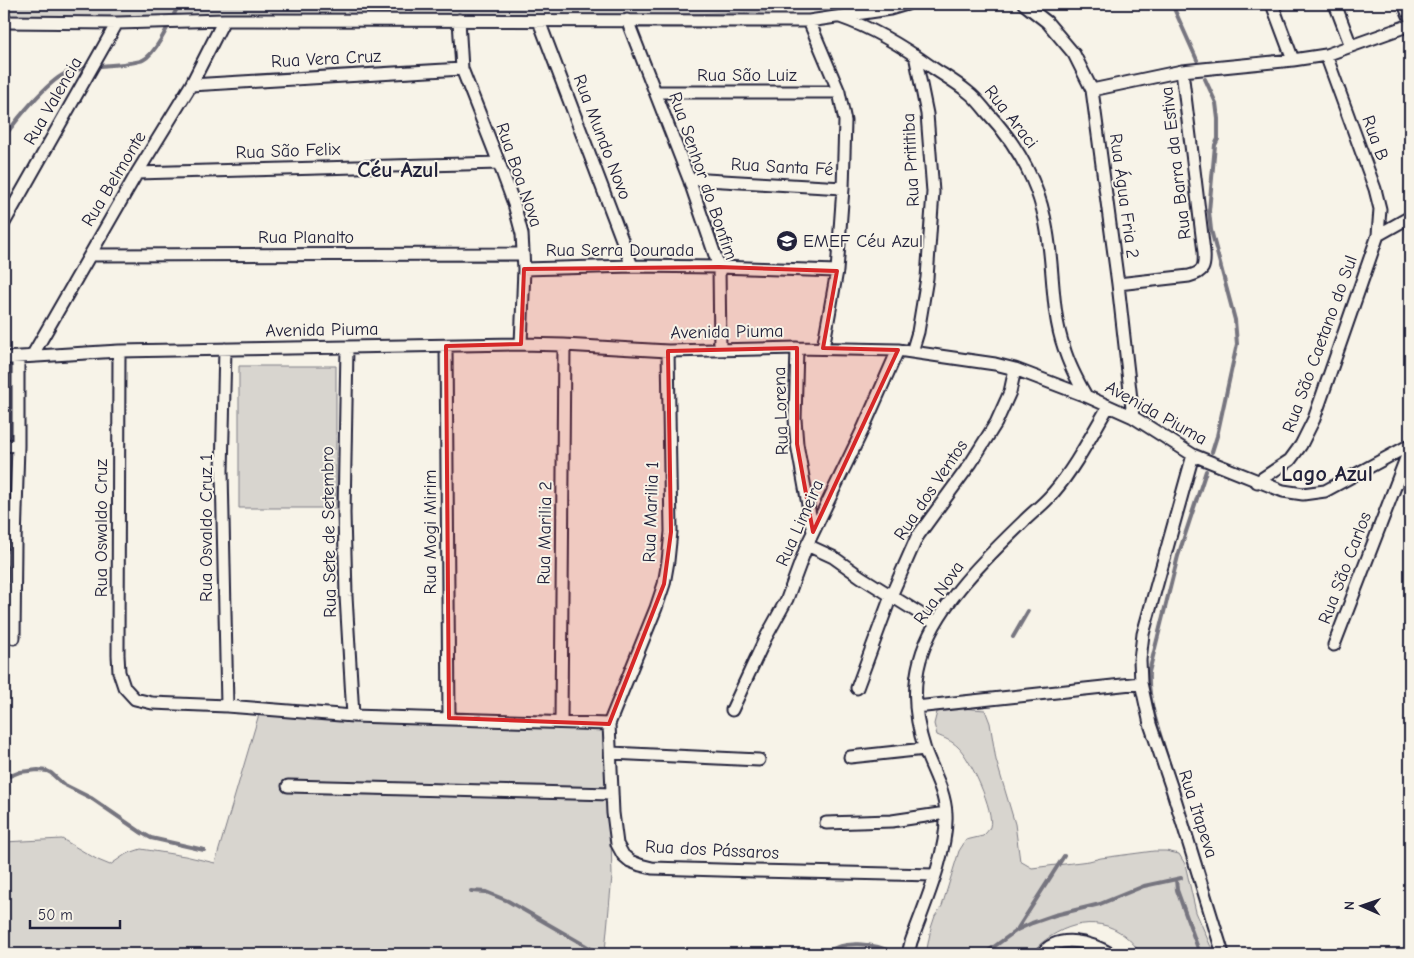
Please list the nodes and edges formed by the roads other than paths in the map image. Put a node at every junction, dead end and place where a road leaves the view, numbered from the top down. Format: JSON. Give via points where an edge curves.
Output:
{"nodes":[{"id":1,"x":908,"y":4,"type":"edge"},
{"id":2,"x":1024,"y":4,"type":"edge"},
{"id":3,"x":1272,"y":4,"type":"edge"},
{"id":4,"x":1335,"y":4,"type":"edge"},
{"id":5,"x":1404,"y":4,"type":"edge"},
{"id":6,"x":838,"y":16,"type":"junction"},
{"id":7,"x":1410,"y":18,"type":"edge"},
{"id":8,"x":224,"y":20,"type":"junction"},
{"id":9,"x":459,"y":20,"type":"junction"},
{"id":10,"x":627,"y":20,"type":"junction"},
{"id":11,"x":539,"y":21,"type":"junction"},
{"id":12,"x":809,"y":21,"type":"junction"},
{"id":13,"x":4,"y":22,"type":"edge"},
{"id":14,"x":117,"y":23,"type":"junction"},
{"id":15,"x":1410,"y":25,"type":"edge"},
{"id":16,"x":1352,"y":46,"type":"junction"},
{"id":17,"x":915,"y":55,"type":"junction"},
{"id":18,"x":1326,"y":55,"type":"junction"},
{"id":19,"x":1293,"y":60,"type":"junction"},
{"id":20,"x":462,"y":69,"type":"junction"},
{"id":21,"x":1182,"y":71,"type":"junction"},
{"id":22,"x":191,"y":85,"type":"junction"},
{"id":23,"x":1092,"y":90,"type":"junction"},
{"id":24,"x":655,"y":92,"type":"junction"},
{"id":25,"x":839,"y":92,"type":"junction"},
{"id":26,"x":499,"y":163,"type":"junction"},
{"id":27,"x":137,"y":173,"type":"junction"},
{"id":28,"x":689,"y":179,"type":"junction"},
{"id":29,"x":844,"y":188,"type":"junction"},
{"id":30,"x":1410,"y":217,"type":"edge"},
{"id":31,"x":4,"y":223,"type":"edge"},
{"id":32,"x":1378,"y":235,"type":"junction"},
{"id":33,"x":523,"y":254,"type":"junction"},
{"id":34,"x":90,"y":255,"type":"junction"},
{"id":35,"x":632,"y":266,"type":"junction"},
{"id":36,"x":719,"y":267,"type":"junction"},
{"id":37,"x":524,"y":268,"type":"junction"},
{"id":38,"x":837,"y":271,"type":"junction"},
{"id":39,"x":1118,"y":284,"type":"junction"},
{"id":40,"x":521,"y":344,"type":"junction"},
{"id":41,"x":564,"y":344,"type":"junction"},
{"id":42,"x":446,"y":346,"type":"junction"},
{"id":43,"x":347,"y":348,"type":"junction"},
{"id":44,"x":797,"y":348,"type":"junction"},
{"id":45,"x":823,"y":348,"type":"junction"},
{"id":46,"x":225,"y":349,"type":"junction"},
{"id":47,"x":720,"y":349,"type":"junction"},
{"id":48,"x":898,"y":350,"type":"junction"},
{"id":49,"x":119,"y":351,"type":"junction"},
{"id":50,"x":668,"y":351,"type":"junction"},
{"id":51,"x":912,"y":352,"type":"junction"},
{"id":52,"x":32,"y":356,"type":"junction"},
{"id":53,"x":4,"y":358,"type":"edge"},
{"id":54,"x":18,"y":358,"type":"junction"},
{"id":55,"x":1015,"y":369,"type":"junction"},
{"id":56,"x":1086,"y":396,"type":"junction"},
{"id":57,"x":1108,"y":407,"type":"junction"},
{"id":58,"x":1133,"y":418,"type":"junction"},
{"id":59,"x":4,"y":445,"type":"edge"},
{"id":60,"x":18,"y":446,"type":"junction"},
{"id":61,"x":1410,"y":447,"type":"edge"},
{"id":62,"x":1193,"y":455,"type":"junction"},
{"id":63,"x":1257,"y":482,"type":"junction"},
{"id":64,"x":813,"y":532,"type":"junction"},
{"id":65,"x":806,"y":545,"type":"junction"},
{"id":66,"x":891,"y":596,"type":"junction"},
{"id":67,"x":935,"y":623,"type":"junction"},
{"id":68,"x":14,"y":638,"type":"dead end"},
{"id":69,"x":1334,"y":645,"type":"dead end"},
{"id":70,"x":1140,"y":683,"type":"junction"},
{"id":71,"x":858,"y":688,"type":"dead end"},
{"id":72,"x":227,"y":706,"type":"junction"},
{"id":73,"x":916,"y":707,"type":"junction"},
{"id":74,"x":732,"y":710,"type":"dead end"},
{"id":75,"x":353,"y":716,"type":"junction"},
{"id":76,"x":449,"y":718,"type":"junction"},
{"id":77,"x":560,"y":722,"type":"junction"},
{"id":78,"x":609,"y":724,"type":"junction"},
{"id":79,"x":925,"y":749,"type":"junction"},
{"id":80,"x":610,"y":753,"type":"junction"},
{"id":81,"x":850,"y":757,"type":"dead end"},
{"id":82,"x":759,"y":760,"type":"dead end"},
{"id":83,"x":288,"y":786,"type":"dead end"},
{"id":84,"x":612,"y":794,"type":"junction"},
{"id":85,"x":946,"y":813,"type":"junction"},
{"id":86,"x":826,"y":823,"type":"dead end"},
{"id":87,"x":934,"y":875,"type":"junction"},
{"id":88,"x":908,"y":954,"type":"edge"},
{"id":89,"x":1042,"y":954,"type":"edge"},
{"id":90,"x":1111,"y":954,"type":"edge"},
{"id":91,"x":1223,"y":954,"type":"edge"}],
"edges":[{"from":1,"to":6,"type":"street"},
{"from":2,"to":23,"type":"street","name":"Rua Água Fria 2","via":[[1047,22],[1074,54]]},
{"from":3,"to":19,"type":"street"},
{"from":4,"to":16,"type":"street"},
{"from":5,"to":7,"type":"street"},
{"from":6,"to":12,"type":"street"},
{"from":6,"to":17,"type":"street","name":"Rua Araci","via":[[881,34]]},
{"from":8,"to":9,"type":"street"},
{"from":8,"to":14,"type":"street"},
{"from":8,"to":22,"type":"street","name":"Rua Belmonte"},
{"from":9,"to":11,"type":"street"},
{"from":9,"to":20,"type":"street","name":"Rua Boa Nova"},
{"from":10,"to":11,"type":"street"},
{"from":10,"to":12,"type":"street"},
{"from":10,"to":24,"type":"street","name":"Rua Senhor do Bonfim"},
{"from":11,"to":35,"type":"street","name":"Rua Mundo Novo"},
{"from":12,"to":25,"type":"street"},
{"from":13,"to":14,"type":"street"},
{"from":14,"to":31,"type":"street","name":"Rua Valencia"},
{"from":15,"to":16,"type":"street"},
{"from":16,"to":18,"type":"street"},
{"from":17,"to":51,"type":"street","name":"Rua Prititiba","via":[[927,114],[933,192],[927,278]]},
{"from":17,"to":56,"type":"street","name":"Rua Araci","via":[[969,93],[997,122],[1030,173],[1043,206],[1048,232],[1056,314],[1063,346]]},
{"from":18,"to":19,"type":"street"},
{"from":18,"to":32,"type":"street","name":"Rua B","via":[[1375,189],[1380,209]]},
{"from":19,"to":21,"type":"street"},
{"from":20,"to":22,"type":"street","name":"Rua Vera Cruz"},
{"from":20,"to":26,"type":"street","name":"Rua Boa Nova"},
{"from":21,"to":23,"type":"street"},
{"from":21,"to":39,"type":"street","name":"Rua Barra da Estiva","via":[[1204,267],[1189,276]]},
{"from":22,"to":27,"type":"street","name":"Rua Belmonte"},
{"from":23,"to":39,"type":"street","name":"Rua Água Fria 2"},
{"from":24,"to":25,"type":"street","name":"Rua São Luiz"},
{"from":24,"to":28,"type":"street","name":"Rua Senhor do Bonfim"},
{"from":25,"to":29,"type":"street","via":[[845,121]]},
{"from":26,"to":27,"type":"street","name":"Rua São Felix"},
{"from":26,"to":33,"type":"street","name":"Rua Boa Nova","via":[[522,234]]},
{"from":27,"to":34,"type":"street","name":"Rua Belmonte"},
{"from":28,"to":29,"type":"street","name":"Rua Santa Fé"},
{"from":28,"to":36,"type":"street","name":"Rua Senhor do Bonfim"},
{"from":29,"to":38,"type":"street"},
{"from":30,"to":32,"type":"street"},
{"from":32,"to":63,"type":"street","name":"Rua São Caetano do Sul","via":[[1314,419],[1290,460]]},
{"from":33,"to":34,"type":"street","name":"Rua Planalto"},
{"from":33,"to":37,"type":"street","name":"Rua Boa Nova"},
{"from":34,"to":52,"type":"street","name":"Rua Belmonte"},
{"from":35,"to":36,"type":"street","name":"Rua Serra Dourada"},
{"from":35,"to":37,"type":"street","name":"Rua Serra Dourada"},
{"from":36,"to":38,"type":"street","name":"Rua Serra Dourada"},
{"from":36,"to":47,"type":"street","name":"Rua Senhor do Bonfim"},
{"from":37,"to":40,"type":"street","name":"Rua Boa Nova"},
{"from":38,"to":45,"type":"street"},
{"from":39,"to":58,"type":"street","name":"Rua Água Fria 2"},
{"from":40,"to":41,"type":"street","name":"Avenida Piuma"},
{"from":40,"to":42,"type":"street","name":"Avenida Piuma"},
{"from":41,"to":50,"type":"street","name":"Avenida Piuma"},
{"from":41,"to":77,"type":"street","name":"Rua Marilia 2"},
{"from":42,"to":43,"type":"street","name":"Avenida Piuma"},
{"from":42,"to":76,"type":"street","name":"Rua Mogi Mirim"},
{"from":43,"to":46,"type":"street","name":"Avenida Piuma"},
{"from":43,"to":75,"type":"street","name":"Rua Sete de Setembro","via":[[344,513]]},
{"from":44,"to":45,"type":"street","name":"Avenida Piuma"},
{"from":44,"to":47,"type":"street","name":"Avenida Piuma"},
{"from":44,"to":64,"type":"street","name":"Rua Lorena","via":[[797,444]]},
{"from":45,"to":48,"type":"street","name":"Avenida Piuma"},
{"from":46,"to":49,"type":"street","name":"Avenida Piuma"},
{"from":46,"to":72,"type":"street","name":"Rua Osvaldo Cruz 1","via":[[222,480]]},
{"from":47,"to":50,"type":"street","name":"Avenida Piuma"},
{"from":48,"to":51,"type":"street","name":"Avenida Piuma"},
{"from":48,"to":64,"type":"street","name":"Rua Limeira"},
{"from":49,"to":52,"type":"street","name":"Avenida Piuma"},
{"from":49,"to":72,"type":"street","name":"Rua Oswaldo Cruz","via":[[118,655],[124,687],[135,699]]},
{"from":50,"to":78,"type":"street","name":"Rua Marilia 1","via":[[671,532],[668,561],[656,608]]},
{"from":51,"to":55,"type":"street","name":"Avenida Piuma"},
{"from":52,"to":54,"type":"street","name":"Avenida Piuma"},
{"from":53,"to":54,"type":"street","name":"Avenida Piuma"},
{"from":54,"to":60,"type":"street"},
{"from":55,"to":56,"type":"street","name":"Avenida Piuma"},
{"from":55,"to":66,"type":"street","name":"Rua dos Ventos","via":[[1010,392],[996,423],[972,463],[917,536]]},
{"from":56,"to":57,"type":"street","name":"Avenida Piuma"},
{"from":57,"to":58,"type":"street","name":"Avenida Piuma"},
{"from":57,"to":67,"type":"street","name":"Rua Nova","via":[[1053,494],[983,561]]},
{"from":58,"to":62,"type":"street","name":"Avenida Piuma"},
{"from":59,"to":60,"type":"street"},
{"from":60,"to":68,"type":"street"},
{"from":61,"to":63,"type":"street","name":"Avenida Piuma","via":[[1325,491],[1303,494]]},
{"from":61,"to":69,"type":"street","name":"Rua São Carlos"},
{"from":62,"to":63,"type":"street","name":"Avenida Piuma"},
{"from":62,"to":70,"type":"street","name":"Rua Itapeva","via":[[1143,634]]},
{"from":64,"to":65,"type":"street","name":"Rua Limeira"},
{"from":65,"to":66,"type":"street","via":[[833,557]]},
{"from":65,"to":74,"type":"street","name":"Rua Limeira","via":[[787,599]]},
{"from":66,"to":67,"type":"street"},
{"from":66,"to":71,"type":"street","name":"Rua dos Ventos"},
{"from":67,"to":73,"type":"street","name":"Rua Nova","via":[[920,662]]},
{"from":70,"to":73,"type":"street"},
{"from":70,"to":91,"type":"street","name":"Rua Itapeva"},
{"from":72,"to":75,"type":"street"},
{"from":73,"to":79,"type":"street","name":"Rua Nova"},
{"from":75,"to":76,"type":"street"},
{"from":76,"to":77,"type":"street"},
{"from":77,"to":78,"type":"street"},
{"from":78,"to":80,"type":"street","name":"Rua dos Pássaros"},
{"from":79,"to":81,"type":"street"},
{"from":79,"to":85,"type":"street","name":"Rua Nova","via":[[941,787]]},
{"from":80,"to":82,"type":"street"},
{"from":80,"to":84,"type":"street","name":"Rua dos Pássaros"},
{"from":83,"to":84,"type":"street"},
{"from":84,"to":87,"type":"street","name":"Rua dos Pássaros","via":[[617,844],[623,855],[640,865],[652,868]]},
{"from":85,"to":86,"type":"street","via":[[892,821]]},
{"from":85,"to":87,"type":"street","name":"Rua Nova","via":[[941,852]]},
{"from":87,"to":88,"type":"street","name":"Rua Nova"},
{"from":89,"to":90,"type":"street","via":[[1060,943],[1078,942]]}]}
